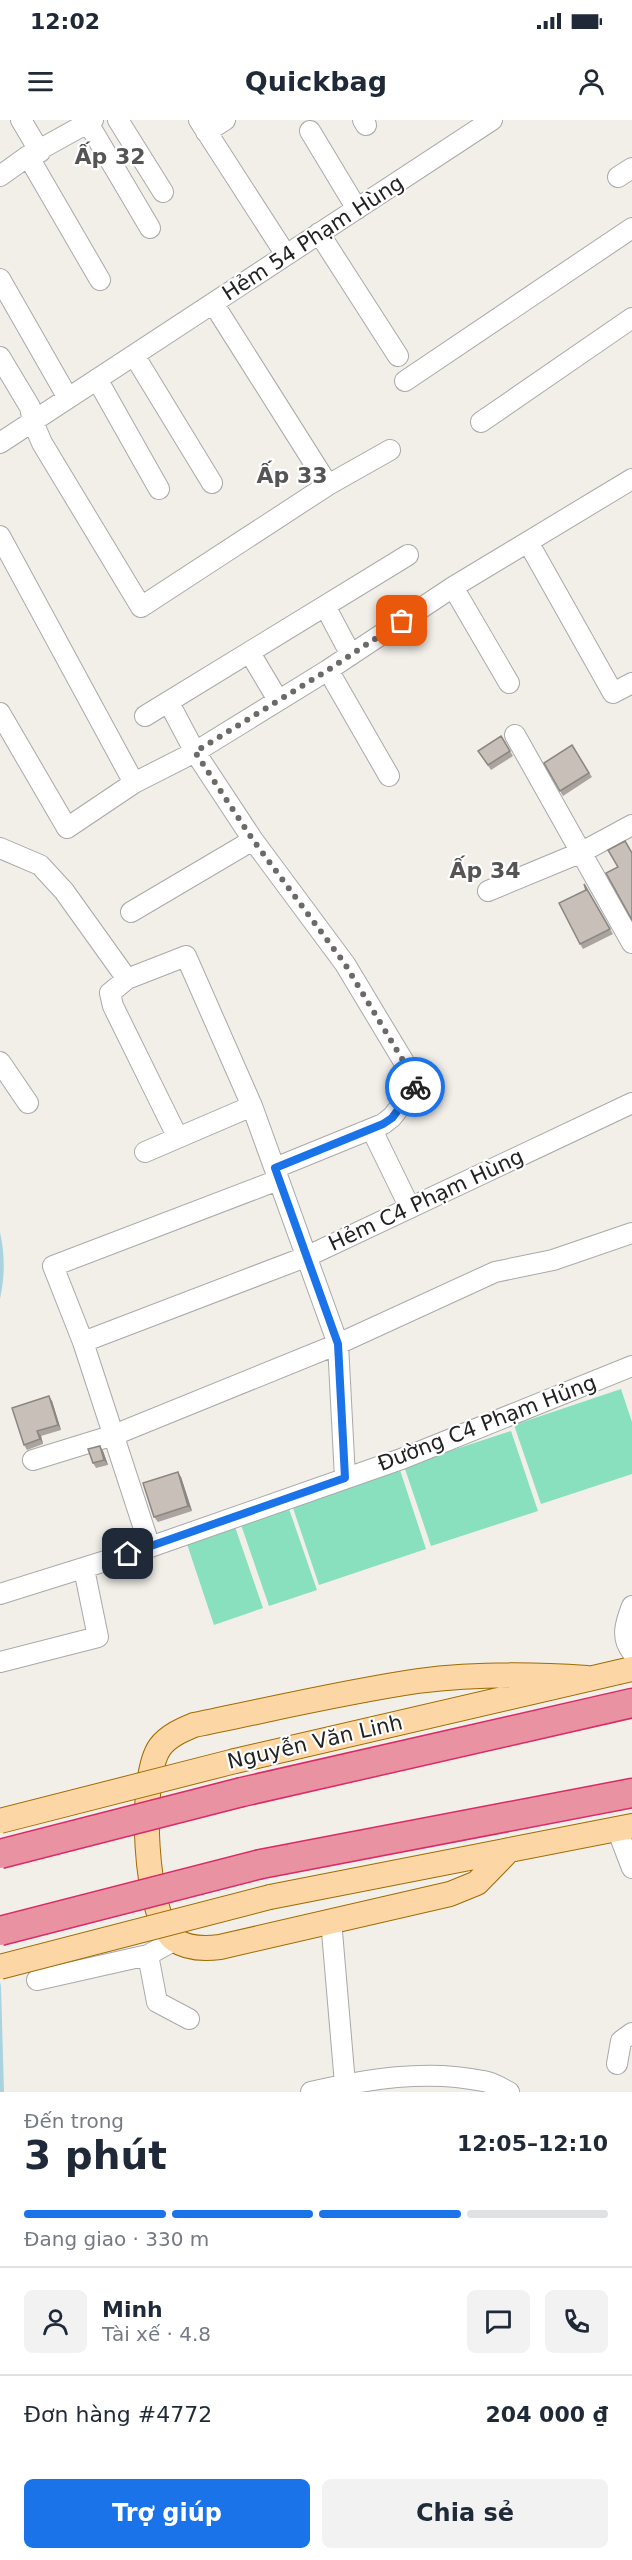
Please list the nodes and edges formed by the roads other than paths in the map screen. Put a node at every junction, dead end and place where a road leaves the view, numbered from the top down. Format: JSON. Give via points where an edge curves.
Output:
{"nodes":[{"id":1,"x":21,"y":120,"type":"edge"},
{"id":2,"x":118,"y":120,"type":"edge"},
{"id":3,"x":225,"y":120,"type":"edge"},
{"id":4,"x":492,"y":120,"type":"edge"},
{"id":5,"x":90,"y":122,"type":"edge"},
{"id":6,"x":202,"y":126,"type":"edge"},
{"id":7,"x":310,"y":131,"type":"dead end"},
{"id":8,"x":34,"y":154,"type":"junction"},
{"id":9,"x":0,"y":176,"type":"edge"},
{"id":10,"x":163,"y":192,"type":"dead end"},
{"id":11,"x":357,"y":208,"type":"junction"},
{"id":12,"x":150,"y":228,"type":"dead end"},
{"id":13,"x":632,"y":228,"type":"edge"},
{"id":14,"x":319,"y":233,"type":"junction"},
{"id":15,"x":286,"y":255,"type":"junction"},
{"id":16,"x":0,"y":279,"type":"edge"},
{"id":17,"x":100,"y":280,"type":"dead end"},
{"id":18,"x":213,"y":303,"type":"junction"},
{"id":19,"x":632,"y":318,"type":"edge"},
{"id":20,"x":134,"y":355,"type":"junction"},
{"id":21,"x":398,"y":356,"type":"dead end"},
{"id":22,"x":0,"y":357,"type":"edge"},
{"id":23,"x":97,"y":379,"type":"junction"},
{"id":24,"x":405,"y":381,"type":"dead end"},
{"id":25,"x":68,"y":398,"type":"junction"},
{"id":26,"x":33,"y":422,"type":"junction"},
{"id":27,"x":481,"y":422,"type":"dead end"},
{"id":28,"x":0,"y":443,"type":"edge"},
{"id":29,"x":390,"y":450,"type":"dead end"},
{"id":30,"x":632,"y":479,"type":"edge"},
{"id":31,"x":212,"y":483,"type":"dead end"},
{"id":32,"x":328,"y":485,"type":"junction"},
{"id":33,"x":159,"y":489,"type":"dead end"},
{"id":34,"x":0,"y":536,"type":"edge"},
{"id":35,"x":528,"y":542,"type":"junction"},
{"id":36,"x":408,"y":555,"type":"dead end"},
{"id":37,"x":453,"y":587,"type":"junction"},
{"id":38,"x":325,"y":606,"type":"junction"},
{"id":39,"x":250,"y":653,"type":"junction"},
{"id":40,"x":351,"y":655,"type":"junction"},
{"id":41,"x":328,"y":670,"type":"junction"},
{"id":42,"x":509,"y":683,"type":"dead end"},
{"id":43,"x":632,"y":683,"type":"edge"},
{"id":44,"x":278,"y":700,"type":"junction"},
{"id":45,"x":169,"y":703,"type":"junction"},
{"id":46,"x":0,"y":713,"type":"edge"},
{"id":47,"x":146,"y":716,"type":"dead end"},
{"id":48,"x":515,"y":735,"type":"dead end"},
{"id":49,"x":195,"y":752,"type":"junction"},
{"id":50,"x":389,"y":776,"type":"dead end"},
{"id":51,"x":134,"y":783,"type":"junction"},
{"id":52,"x":632,"y":825,"type":"edge"},
{"id":53,"x":253,"y":840,"type":"junction"},
{"id":54,"x":0,"y":848,"type":"edge"},
{"id":55,"x":582,"y":852,"type":"junction"},
{"id":56,"x":488,"y":891,"type":"dead end"},
{"id":57,"x":131,"y":912,"type":"dead end"},
{"id":58,"x":632,"y":943,"type":"edge"},
{"id":59,"x":127,"y":979,"type":"junction"},
{"id":60,"x":0,"y":1062,"type":"edge"},
{"id":61,"x":28,"y":1103,"type":"dead end"},
{"id":62,"x":632,"y":1103,"type":"edge"},
{"id":63,"x":252,"y":1106,"type":"junction"},
{"id":64,"x":372,"y":1130,"type":"junction"},
{"id":65,"x":178,"y":1138,"type":"junction"},
{"id":66,"x":145,"y":1152,"type":"dead end"},
{"id":67,"x":277,"y":1174,"type":"junction"},
{"id":68,"x":410,"y":1208,"type":"junction"},
{"id":69,"x":632,"y":1233,"type":"edge"},
{"id":70,"x":308,"y":1256,"type":"junction"},
{"id":71,"x":83,"y":1342,"type":"junction"},
{"id":72,"x":338,"y":1344,"type":"junction"},
{"id":73,"x":632,"y":1366,"type":"edge"},
{"id":74,"x":114,"y":1435,"type":"junction"},
{"id":75,"x":33,"y":1460,"type":"dead end"},
{"id":76,"x":345,"y":1478,"type":"junction"},
{"id":77,"x":150,"y":1547,"type":"junction"},
{"id":78,"x":84,"y":1569,"type":"junction"},
{"id":79,"x":0,"y":1594,"type":"edge"},
{"id":80,"x":632,"y":1606,"type":"edge"},
{"id":81,"x":632,"y":1652,"type":"edge"},
{"id":82,"x":0,"y":1662,"type":"edge"},
{"id":83,"x":632,"y":1669,"type":"edge"},
{"id":84,"x":586,"y":1678,"type":"junction"},
{"id":85,"x":632,"y":1703,"type":"edge"},
{"id":86,"x":632,"y":1793,"type":"edge"},
{"id":87,"x":0,"y":1821,"type":"edge"},
{"id":88,"x":625,"y":1828,"type":"edge"},
{"id":89,"x":509,"y":1850,"type":"junction"},
{"id":90,"x":0,"y":1854,"type":"edge"},
{"id":91,"x":632,"y":1868,"type":"edge"},
{"id":92,"x":331,"y":1920,"type":"junction"},
{"id":93,"x":0,"y":1931,"type":"edge"},
{"id":94,"x":175,"y":1940,"type":"junction"},
{"id":95,"x":148,"y":1955,"type":"junction"},
{"id":96,"x":0,"y":1967,"type":"edge"},
{"id":97,"x":38,"y":1980,"type":"dead end"},
{"id":98,"x":189,"y":2019,"type":"dead end"},
{"id":99,"x":632,"y":2033,"type":"edge"},
{"id":100,"x":617,"y":2064,"type":"dead end"},
{"id":101,"x":339,"y":2087,"type":"edge"},
{"id":102,"x":311,"y":2092,"type":"edge"},
{"id":103,"x":509,"y":2092,"type":"edge"}],
"edges":[{"from":1,"to":8,"type":"street"},
{"from":2,"to":10,"type":"street"},
{"from":3,"to":6,"type":"street"},
{"from":4,"to":11,"type":"street","name":"Hẻm 54 Phạm Hùng"},
{"from":5,"to":8,"type":"street"},
{"from":5,"to":12,"type":"street"},
{"from":6,"to":15,"type":"street"},
{"from":7,"to":11,"type":"street"},
{"from":8,"to":9,"type":"street"},
{"from":8,"to":17,"type":"street"},
{"from":11,"to":14,"type":"street","name":"Hẻm 54 Phạm Hùng"},
{"from":13,"to":24,"type":"street"},
{"from":14,"to":15,"type":"street","name":"Hẻm 54 Phạm Hùng"},
{"from":14,"to":21,"type":"street"},
{"from":15,"to":18,"type":"street","name":"Hẻm 54 Phạm Hùng"},
{"from":16,"to":25,"type":"street"},
{"from":18,"to":20,"type":"street","name":"Hẻm 54 Phạm Hùng"},
{"from":18,"to":32,"type":"street"},
{"from":19,"to":27,"type":"street"},
{"from":20,"to":23,"type":"street","name":"Hẻm 54 Phạm Hùng"},
{"from":20,"to":31,"type":"street"},
{"from":22,"to":26,"type":"street","via":[[30,407]]},
{"from":23,"to":25,"type":"street","name":"Hẻm 54 Phạm Hùng"},
{"from":23,"to":33,"type":"street"},
{"from":25,"to":26,"type":"street","name":"Hẻm 54 Phạm Hùng"},
{"from":26,"to":28,"type":"street","name":"Hẻm 54 Phạm Hùng"},
{"from":26,"to":32,"type":"street","via":[[141,608]]},
{"from":29,"to":32,"type":"street"},
{"from":30,"to":35,"type":"street"},
{"from":34,"to":51,"type":"street"},
{"from":35,"to":37,"type":"street"},
{"from":35,"to":43,"type":"street","via":[[613,693]]},
{"from":36,"to":38,"type":"street"},
{"from":37,"to":40,"type":"street"},
{"from":37,"to":42,"type":"street"},
{"from":38,"to":39,"type":"street"},
{"from":38,"to":40,"type":"street"},
{"from":39,"to":44,"type":"street"},
{"from":39,"to":45,"type":"street"},
{"from":40,"to":41,"type":"street"},
{"from":41,"to":44,"type":"street"},
{"from":41,"to":50,"type":"street"},
{"from":44,"to":49,"type":"street"},
{"from":45,"to":47,"type":"street"},
{"from":45,"to":49,"type":"street"},
{"from":46,"to":51,"type":"street","via":[[67,828]]},
{"from":48,"to":55,"type":"street"},
{"from":49,"to":51,"type":"street"},
{"from":49,"to":53,"type":"street"},
{"from":52,"to":55,"type":"street"},
{"from":53,"to":57,"type":"street"},
{"from":53,"to":64,"type":"street","via":[[345,964],[416,1082],[392,1118]]},
{"from":54,"to":59,"type":"street","via":[[40,865],[64,891]]},
{"from":55,"to":56,"type":"street"},
{"from":55,"to":58,"type":"street"},
{"from":59,"to":63,"type":"street","via":[[186,956]]},
{"from":59,"to":65,"type":"street","via":[[111,993],[113,1006]]},
{"from":60,"to":61,"type":"street"},
{"from":62,"to":68,"type":"street","name":"Hẻm C4 Phạm Hùng"},
{"from":63,"to":65,"type":"street"},
{"from":63,"to":67,"type":"street"},
{"from":64,"to":67,"type":"street"},
{"from":64,"to":68,"type":"street"},
{"from":65,"to":66,"type":"street"},
{"from":67,"to":70,"type":"street"},
{"from":67,"to":71,"type":"street","via":[[53,1266]]},
{"from":68,"to":70,"type":"street","name":"Hẻm C4 Phạm Hùng"},
{"from":69,"to":72,"type":"street","via":[[553,1260],[495,1272]]},
{"from":70,"to":71,"type":"street","name":"Hẻm C4 Phạm Hùng"},
{"from":70,"to":72,"type":"street"},
{"from":71,"to":74,"type":"street"},
{"from":72,"to":74,"type":"street"},
{"from":72,"to":76,"type":"street"},
{"from":73,"to":76,"type":"street","name":"Đường C4 Phạm Hủng"},
{"from":74,"to":75,"type":"street"},
{"from":74,"to":77,"type":"street"},
{"from":76,"to":77,"type":"street","name":"Đường C4 Phạm Hủng"},
{"from":77,"to":78,"type":"street","name":"Đường C4 Phạm Hủng"},
{"from":78,"to":79,"type":"street","name":"Đường C4 Phạm Hủng"},
{"from":78,"to":82,"type":"street","via":[[98,1637]]},
{"from":80,"to":81,"type":"street","via":[[624,1629]]},
{"from":83,"to":84,"type":"main road","name":"Nguyễn Văn Linh"},
{"from":84,"to":87,"type":"main road","name":"Nguyễn Văn Linh","bridge":true},
{"from":84,"to":94,"type":"main road","via":[[535,1674],[420,1681],[194,1725],[175,1733],[160,1746],[152,1762],[146,1799],[150,1869],[157,1904],[167,1932]]},
{"from":85,"to":90,"type":"highway","name":"Nguyễn Văn Linh","bridge":true,"via":[[242,1792]]},
{"from":86,"to":93,"type":"highway","bridge":true,"via":[[261,1864]]},
{"from":88,"to":89,"type":"main road"},
{"from":88,"to":91,"type":"street"},
{"from":89,"to":92,"type":"main road","via":[[488,1874],[465,1889]]},
{"from":89,"to":96,"type":"main road","bridge":true,"via":[[270,1897]]},
{"from":92,"to":94,"type":"main road","via":[[205,1949]]},
{"from":92,"to":101,"type":"street"},
{"from":94,"to":95,"type":"street"},
{"from":95,"to":97,"type":"street"},
{"from":95,"to":98,"type":"street","via":[[157,2002]]},
{"from":99,"to":100,"type":"street","via":[[621,2041]]},
{"from":101,"to":102,"type":"street"},
{"from":101,"to":103,"type":"street","via":[[394,2078],[444,2076],[486,2081]]}]}
